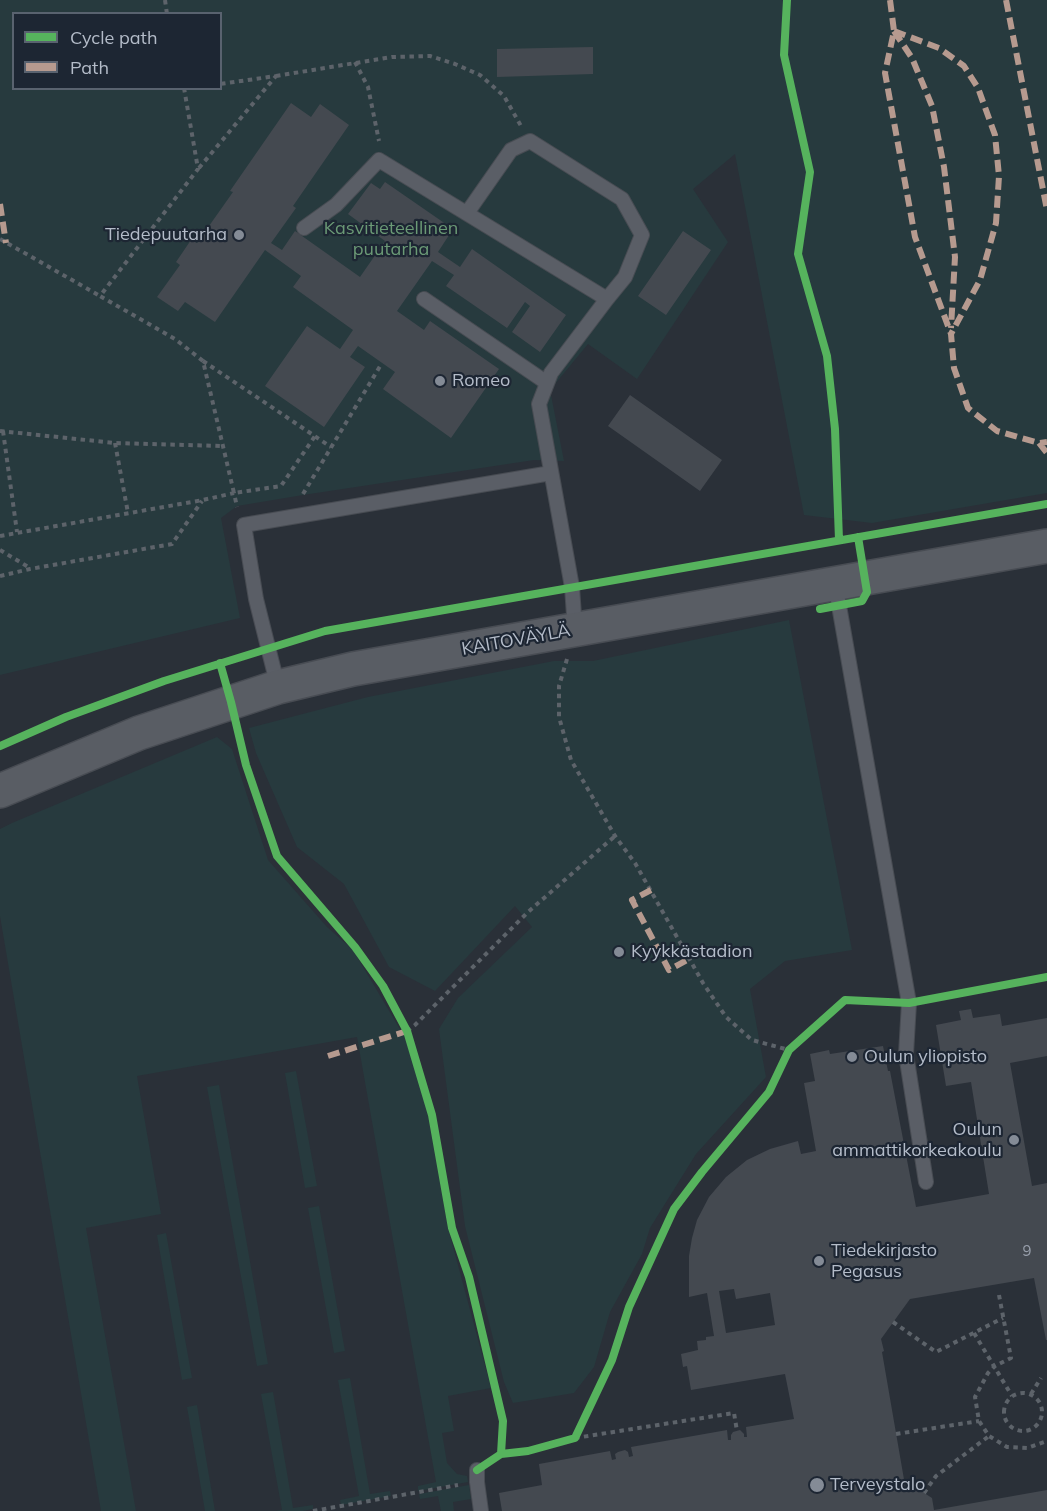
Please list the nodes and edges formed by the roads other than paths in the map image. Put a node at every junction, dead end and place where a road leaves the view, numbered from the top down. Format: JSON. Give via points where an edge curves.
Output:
{"nodes":[{"id":1,"x":467,"y":213,"type":"junction"},
{"id":2,"x":304,"y":228,"type":"dead end"},
{"id":3,"x":424,"y":299,"type":"dead end"},
{"id":4,"x":607,"y":299,"type":"junction"},
{"id":5,"x":547,"y":383,"type":"junction"},
{"id":6,"x":551,"y":473,"type":"junction"},
{"id":7,"x":1047,"y":546,"type":"edge"},
{"id":8,"x":835,"y":584,"type":"junction"},
{"id":9,"x":575,"y":630,"type":"junction"},
{"id":10,"x":278,"y":687,"type":"junction"},
{"id":11,"x":0,"y":790,"type":"edge"},
{"id":12,"x":926,"y":1182,"type":"dead end"},
{"id":13,"x":477,"y":1476,"type":"road end"},
{"id":14,"x":482,"y":1511,"type":"edge"}],
"edges":[{"from":1,"to":2,"type":"lane","via":[[379,160],[336,205]]},
{"from":1,"to":4,"type":"lane"},
{"from":1,"to":4,"type":"lane","via":[[511,150],[530,141],[622,199],[642,236],[626,277]]},
{"from":3,"to":5,"type":"lane"},
{"from":4,"to":5,"type":"lane"},
{"from":5,"to":6,"type":"lane","via":[[539,404]]},
{"from":6,"to":9,"type":"lane","via":[[572,587]]},
{"from":6,"to":10,"type":"lane","via":[[244,525],[256,600]]},
{"from":7,"to":8,"type":"street","name":"KAITOVÄYLÄ"},
{"from":8,"to":9,"type":"street","name":"KAITOVÄYLÄ"},
{"from":8,"to":12,"type":"lane","via":[[909,1003],[906,1054]]},
{"from":9,"to":10,"type":"street","name":"KAITOVÄYLÄ","via":[[353,669]]},
{"from":10,"to":11,"type":"street","name":"KAITOVÄYLÄ","via":[[139,733]]},
{"from":13,"to":14,"type":"lane"}]}
